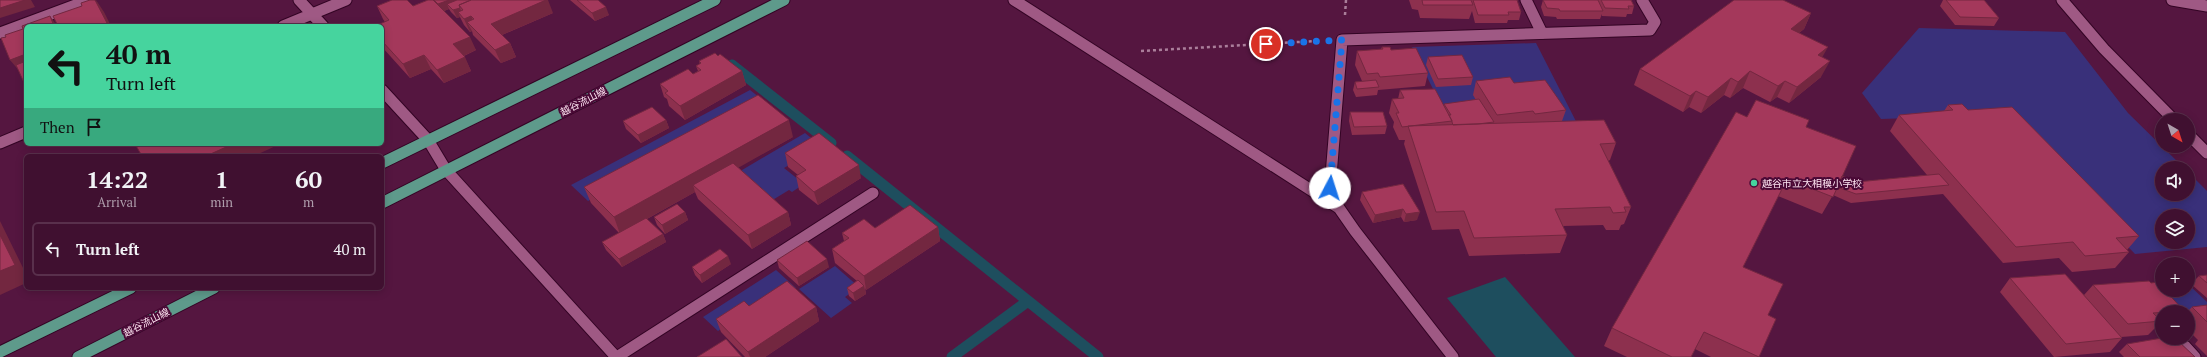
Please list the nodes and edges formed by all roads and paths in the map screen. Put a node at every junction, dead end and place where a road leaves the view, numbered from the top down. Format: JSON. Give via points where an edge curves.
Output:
{"nodes":[{"id":1,"x":89,"y":0,"type":"edge"},
{"id":2,"x":299,"y":0,"type":"edge"},
{"id":3,"x":346,"y":0,"type":"edge"},
{"id":4,"x":715,"y":0,"type":"edge"},
{"id":5,"x":784,"y":0,"type":"edge"},
{"id":6,"x":1014,"y":0,"type":"edge"},
{"id":7,"x":1526,"y":0,"type":"edge"},
{"id":8,"x":1642,"y":0,"type":"edge"},
{"id":9,"x":2062,"y":0,"type":"edge"},
{"id":10,"x":2172,"y":0,"type":"edge"},
{"id":11,"x":2207,"y":6,"type":"edge"},
{"id":12,"x":312,"y":14,"type":"junction"},
{"id":13,"x":24,"y":24,"type":"edge"},
{"id":14,"x":24,"y":24,"type":"edge"},
{"id":15,"x":288,"y":24,"type":"edge"},
{"id":16,"x":321,"y":24,"type":"edge"},
{"id":17,"x":0,"y":33,"type":"edge"},
{"id":18,"x":1542,"y":33,"type":"junction"},
{"id":19,"x":1342,"y":40,"type":"junction"},
{"id":20,"x":1098,"y":53,"type":"junction"},
{"id":21,"x":384,"y":92,"type":"edge"},
{"id":22,"x":2167,"y":113,"type":"edge"},
{"id":23,"x":24,"y":133,"type":"edge"},
{"id":24,"x":428,"y":140,"type":"junction"},
{"id":25,"x":2195,"y":141,"type":"edge"},
{"id":26,"x":0,"y":143,"type":"edge"},
{"id":27,"x":2207,"y":153,"type":"edge"},
{"id":28,"x":384,"y":162,"type":"edge"},
{"id":29,"x":446,"y":170,"type":"junction"},
{"id":30,"x":873,"y":193,"type":"dead end"},
{"id":31,"x":384,"y":202,"type":"edge"},
{"id":32,"x":1339,"y":208,"type":"junction"},
{"id":33,"x":127,"y":290,"type":"edge"},
{"id":34,"x":210,"y":290,"type":"edge"},
{"id":35,"x":2185,"y":346,"type":"edge"},
{"id":36,"x":0,"y":352,"type":"edge"},
{"id":37,"x":78,"y":357,"type":"edge"},
{"id":38,"x":616,"y":357,"type":"edge"},
{"id":39,"x":1453,"y":357,"type":"edge"},
{"id":40,"x":2195,"y":357,"type":"edge"}],
"edges":[{"from":1,"to":13,"type":"street"},
{"from":2,"to":12,"type":"street"},
{"from":3,"to":12,"type":"street"},
{"from":4,"to":24,"type":"main road"},
{"from":5,"to":29,"type":"main road","name":"越谷流山線"},
{"from":6,"to":20,"type":"street"},
{"from":7,"to":18,"type":"street"},
{"from":8,"to":18,"type":"street","via":[[1655,22],[1650,30]]},
{"from":9,"to":22,"type":"street"},
{"from":10,"to":11,"type":"street"},
{"from":12,"to":15,"type":"street"},
{"from":12,"to":16,"type":"street"},
{"from":14,"to":17,"type":"street"},
{"from":18,"to":19,"type":"street"},
{"from":19,"to":20,"type":"path"},
{"from":19,"to":32,"type":"street","via":[[1330,188]]},
{"from":20,"to":32,"type":"street","via":[[1200,118],[1255,157]]},
{"from":21,"to":24,"type":"street"},
{"from":23,"to":26,"type":"street"},
{"from":24,"to":28,"type":"main road"},
{"from":24,"to":29,"type":"street"},
{"from":25,"to":27,"type":"street"},
{"from":29,"to":31,"type":"main road","name":"越谷流山線"},
{"from":29,"to":38,"type":"street"},
{"from":30,"to":38,"type":"street"},
{"from":32,"to":39,"type":"street"},
{"from":33,"to":36,"type":"main road"},
{"from":34,"to":37,"type":"main road","name":"越谷流山線"},
{"from":35,"to":40,"type":"street"}]}
